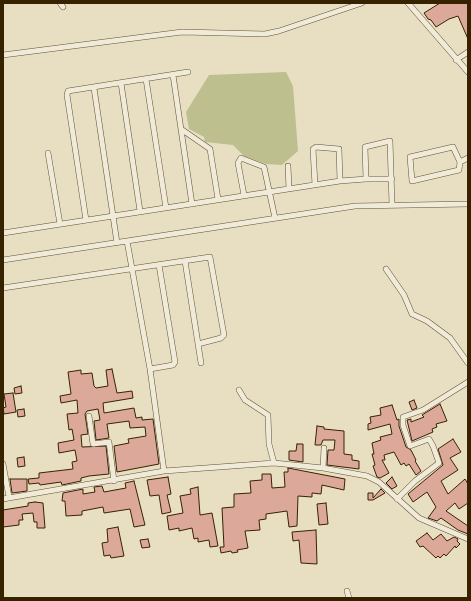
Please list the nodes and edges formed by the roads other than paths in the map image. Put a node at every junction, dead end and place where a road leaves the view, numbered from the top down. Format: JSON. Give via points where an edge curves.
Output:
{"nodes":[{"id":1,"x":362,"y":3,"type":"edge"},
{"id":2,"x":408,"y":3,"type":"edge"},
{"id":3,"x":468,"y":52,"type":"edge"},
{"id":4,"x":3,"y":55,"type":"edge"},
{"id":5,"x":456,"y":60,"type":"junction"},
{"id":6,"x":188,"y":72,"type":"dead end"},
{"id":7,"x":468,"y":72,"type":"edge"},
{"id":8,"x":173,"y":75,"type":"junction"},
{"id":9,"x":146,"y":79,"type":"junction"},
{"id":10,"x":121,"y":83,"type":"junction"},
{"id":11,"x":94,"y":88,"type":"junction"},
{"id":12,"x":181,"y":129,"type":"junction"},
{"id":13,"x":48,"y":153,"type":"dead end"},
{"id":14,"x":468,"y":158,"type":"edge"},
{"id":15,"x":460,"y":162,"type":"junction"},
{"id":16,"x":288,"y":166,"type":"dead end"},
{"id":17,"x":366,"y":179,"type":"junction"},
{"id":18,"x":392,"y":180,"type":"junction"},
{"id":19,"x":340,"y":181,"type":"junction"},
{"id":20,"x":314,"y":185,"type":"junction"},
{"id":21,"x":289,"y":189,"type":"junction"},
{"id":22,"x":269,"y":192,"type":"junction"},
{"id":23,"x":244,"y":195,"type":"junction"},
{"id":24,"x":218,"y":199,"type":"junction"},
{"id":25,"x":192,"y":204,"type":"junction"},
{"id":26,"x":468,"y":204,"type":"edge"},
{"id":27,"x":392,"y":205,"type":"junction"},
{"id":28,"x":166,"y":208,"type":"junction"},
{"id":29,"x":140,"y":211,"type":"junction"},
{"id":30,"x":113,"y":216,"type":"junction"},
{"id":31,"x":275,"y":218,"type":"junction"},
{"id":32,"x":86,"y":220,"type":"junction"},
{"id":33,"x":60,"y":224,"type":"junction"},
{"id":34,"x":3,"y":232,"type":"edge"},
{"id":35,"x":128,"y":241,"type":"junction"},
{"id":36,"x":117,"y":243,"type":"junction"},
{"id":37,"x":3,"y":260,"type":"edge"},
{"id":38,"x":185,"y":261,"type":"junction"},
{"id":39,"x":160,"y":265,"type":"junction"},
{"id":40,"x":386,"y":268,"type":"dead end"},
{"id":41,"x":132,"y":269,"type":"junction"},
{"id":42,"x":3,"y":288,"type":"edge"},
{"id":43,"x":198,"y":344,"type":"junction"},
{"id":44,"x":201,"y":363,"type":"dead end"},
{"id":45,"x":468,"y":363,"type":"edge"},
{"id":46,"x":150,"y":369,"type":"junction"},
{"id":47,"x":468,"y":382,"type":"edge"},
{"id":48,"x":239,"y":390,"type":"dead end"},
{"id":49,"x":90,"y":416,"type":"dead end"},
{"id":50,"x":324,"y":448,"type":"dead end"},
{"id":51,"x":274,"y":463,"type":"junction"},
{"id":52,"x":3,"y":464,"type":"edge"},
{"id":53,"x":324,"y":468,"type":"junction"},
{"id":54,"x":164,"y":471,"type":"junction"},
{"id":55,"x":114,"y":481,"type":"junction"},
{"id":56,"x":9,"y":497,"type":"junction"},
{"id":57,"x":3,"y":499,"type":"edge"},
{"id":58,"x":397,"y":499,"type":"junction"},
{"id":59,"x":468,"y":539,"type":"edge"},
{"id":60,"x":348,"y":591,"type":"dead end"},
{"id":61,"x":349,"y":598,"type":"edge"}],
"edges":[{"from":1,"to":4,"type":"street","via":[[265,34],[182,32]]},
{"from":2,"to":5,"type":"street"},
{"from":3,"to":5,"type":"street"},
{"from":5,"to":7,"type":"street"},
{"from":6,"to":8,"type":"street"},
{"from":8,"to":9,"type":"street"},
{"from":8,"to":12,"type":"street"},
{"from":9,"to":10,"type":"street"},
{"from":9,"to":28,"type":"street"},
{"from":10,"to":11,"type":"street"},
{"from":10,"to":29,"type":"street"},
{"from":11,"to":30,"type":"street"},
{"from":11,"to":32,"type":"street","via":[[71,90],[67,93]]},
{"from":12,"to":24,"type":"street","via":[[210,149]]},
{"from":12,"to":25,"type":"street"},
{"from":13,"to":33,"type":"street"},
{"from":14,"to":15,"type":"street"},
{"from":15,"to":15,"type":"street","via":[[453,147],[410,157],[412,181],[458,171]]},
{"from":16,"to":21,"type":"street"},
{"from":17,"to":18,"type":"street"},
{"from":17,"to":18,"type":"street","via":[[365,147],[387,140],[391,142]]},
{"from":17,"to":19,"type":"street"},
{"from":18,"to":27,"type":"street"},
{"from":19,"to":20,"type":"street"},
{"from":19,"to":20,"type":"street","via":[[339,149],[316,147],[313,149]]},
{"from":20,"to":21,"type":"street"},
{"from":21,"to":22,"type":"street"},
{"from":22,"to":23,"type":"street"},
{"from":22,"to":23,"type":"street","via":[[264,167],[241,158],[238,163]]},
{"from":22,"to":31,"type":"street"},
{"from":23,"to":24,"type":"street"},
{"from":24,"to":25,"type":"street"},
{"from":25,"to":28,"type":"street"},
{"from":26,"to":27,"type":"street"},
{"from":27,"to":31,"type":"street","via":[[359,206]]},
{"from":28,"to":29,"type":"street"},
{"from":29,"to":30,"type":"street"},
{"from":30,"to":32,"type":"street"},
{"from":30,"to":36,"type":"street"},
{"from":31,"to":35,"type":"street"},
{"from":32,"to":33,"type":"street"},
{"from":33,"to":34,"type":"street"},
{"from":35,"to":36,"type":"street"},
{"from":35,"to":41,"type":"street"},
{"from":36,"to":37,"type":"street"},
{"from":38,"to":39,"type":"street"},
{"from":38,"to":43,"type":"street"},
{"from":38,"to":43,"type":"street","via":[[211,258],[224,335]]},
{"from":39,"to":41,"type":"street"},
{"from":39,"to":46,"type":"street","via":[[175,362],[173,365]]},
{"from":40,"to":45,"type":"street","via":[[412,314],[427,321],[450,338]]},
{"from":41,"to":42,"type":"street"},
{"from":41,"to":46,"type":"street"},
{"from":43,"to":44,"type":"street"},
{"from":46,"to":54,"type":"street"},
{"from":47,"to":58,"type":"street","via":[[423,410],[403,417],[410,446],[429,440],[439,463]]},
{"from":48,"to":51,"type":"street","via":[[245,400],[268,415],[269,444]]},
{"from":49,"to":55,"type":"street","via":[[93,444],[109,442]]},
{"from":50,"to":53,"type":"street"},
{"from":51,"to":53,"type":"street"},
{"from":51,"to":54,"type":"street"},
{"from":52,"to":56,"type":"street"},
{"from":53,"to":58,"type":"street","via":[[367,476],[379,482]]},
{"from":54,"to":55,"type":"street"},
{"from":55,"to":56,"type":"street"},
{"from":56,"to":57,"type":"street"},
{"from":58,"to":59,"type":"street","via":[[410,512],[428,523]]},
{"from":60,"to":61,"type":"street"}]}
